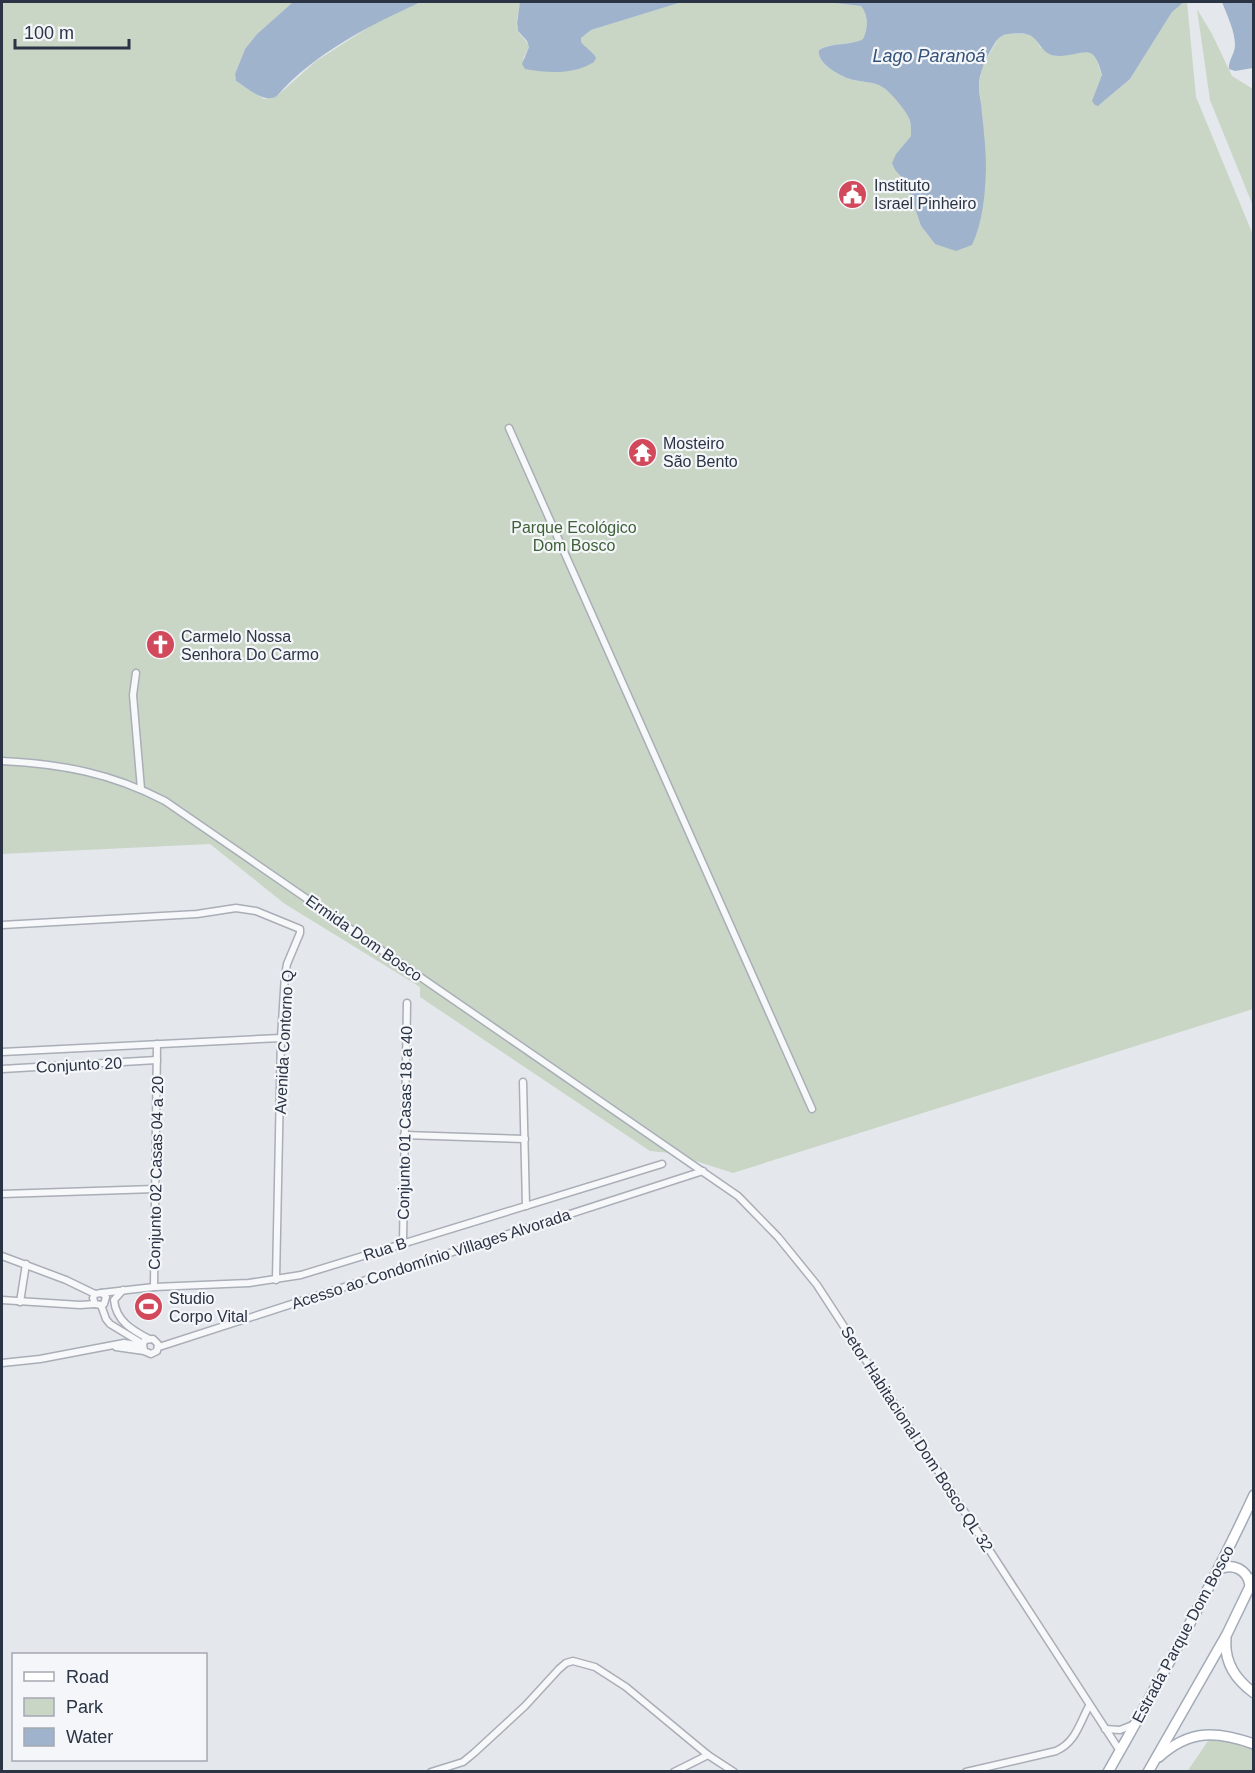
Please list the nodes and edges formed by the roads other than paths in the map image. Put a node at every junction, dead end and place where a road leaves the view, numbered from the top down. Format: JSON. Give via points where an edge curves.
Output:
{"nodes":[{"id":1,"x":509,"y":428,"type":"dead end"},
{"id":2,"x":136,"y":673,"type":"dead end"},
{"id":3,"x":2,"y":761,"type":"edge"},
{"id":4,"x":141,"y":789,"type":"junction"},
{"id":5,"x":2,"y":925,"type":"edge"},
{"id":6,"x":407,"y":1003,"type":"dead end"},
{"id":7,"x":281,"y":1038,"type":"junction"},
{"id":8,"x":157,"y":1044,"type":"junction"},
{"id":9,"x":2,"y":1052,"type":"edge"},
{"id":10,"x":157,"y":1060,"type":"junction"},
{"id":11,"x":2,"y":1069,"type":"edge"},
{"id":12,"x":523,"y":1082,"type":"dead end"},
{"id":13,"x":812,"y":1109,"type":"dead end"},
{"id":14,"x":404,"y":1135,"type":"junction"},
{"id":15,"x":525,"y":1139,"type":"junction"},
{"id":16,"x":662,"y":1164,"type":"dead end"},
{"id":17,"x":703,"y":1171,"type":"junction"},
{"id":18,"x":154,"y":1189,"type":"junction"},
{"id":19,"x":2,"y":1194,"type":"edge"},
{"id":20,"x":526,"y":1206,"type":"junction"},
{"id":21,"x":403,"y":1243,"type":"junction"},
{"id":22,"x":2,"y":1256,"type":"edge"},
{"id":23,"x":26,"y":1264,"type":"junction"},
{"id":24,"x":276,"y":1280,"type":"junction"},
{"id":25,"x":154,"y":1287,"type":"junction"},
{"id":26,"x":124,"y":1290,"type":"junction"},
{"id":27,"x":100,"y":1294,"type":"junction"},
{"id":28,"x":2,"y":1300,"type":"edge"},
{"id":29,"x":20,"y":1302,"type":"junction"},
{"id":30,"x":115,"y":1303,"type":"junction"},
{"id":31,"x":99,"y":1307,"type":"junction"},
{"id":32,"x":150,"y":1339,"type":"junction"},
{"id":33,"x":143,"y":1347,"type":"junction"},
{"id":34,"x":159,"y":1347,"type":"junction"},
{"id":35,"x":2,"y":1364,"type":"edge"},
{"id":36,"x":1254,"y":1495,"type":"edge"},
{"id":37,"x":1219,"y":1569,"type":"junction"},
{"id":38,"x":1252,"y":1582,"type":"edge"},
{"id":39,"x":1227,"y":1634,"type":"junction"},
{"id":40,"x":1254,"y":1693,"type":"edge"},
{"id":41,"x":1089,"y":1706,"type":"junction"},
{"id":42,"x":1135,"y":1724,"type":"junction"},
{"id":43,"x":1105,"y":1729,"type":"junction"},
{"id":44,"x":1254,"y":1744,"type":"edge"},
{"id":45,"x":1120,"y":1751,"type":"junction"},
{"id":46,"x":708,"y":1755,"type":"junction"},
{"id":47,"x":1151,"y":1767,"type":"edge"},
{"id":48,"x":431,"y":1772,"type":"edge"},
{"id":49,"x":674,"y":1772,"type":"edge"},
{"id":50,"x":734,"y":1772,"type":"edge"},
{"id":51,"x":966,"y":1772,"type":"edge"},
{"id":52,"x":1108,"y":1772,"type":"edge"}],
"edges":[{"from":1,"to":13,"type":"street"},
{"from":2,"to":4,"type":"street","via":[[133,695]]},
{"from":3,"to":4,"type":"street","name":"Ermida Dom Bosco","via":[[67,766]]},
{"from":4,"to":17,"type":"street","name":"Ermida Dom Bosco","via":[[189,817]]},
{"from":5,"to":7,"type":"street","name":"Avenida Contorno Q","via":[[197,914],[236,908],[298,927],[300,933],[285,975]]},
{"from":6,"to":14,"type":"street","name":"Conjunto 01 Casas 18 a 40"},
{"from":7,"to":8,"type":"street","name":"Conjunto 20"},
{"from":7,"to":24,"type":"street","name":"Avenida Contorno Q"},
{"from":8,"to":9,"type":"street","name":"Conjunto 20"},
{"from":8,"to":10,"type":"street","name":"Conjunto 02 Casas 04 a 20"},
{"from":10,"to":11,"type":"street","name":"Conjunto 20"},
{"from":10,"to":18,"type":"street","name":"Conjunto 02 Casas 04 a 20"},
{"from":12,"to":15,"type":"street"},
{"from":14,"to":15,"type":"street"},
{"from":14,"to":21,"type":"street","name":"Conjunto 01 Casas 18 a 40"},
{"from":15,"to":20,"type":"street"},
{"from":16,"to":20,"type":"street","name":"Rua B"},
{"from":17,"to":34,"type":"street","name":"Acesso ao Condomínio Villages Alvorada"},
{"from":17,"to":41,"type":"street","name":"Setor Habitacional Dom Bosco QL 32","via":[[758,1215],[816,1285]]},
{"from":18,"to":19,"type":"street"},
{"from":18,"to":25,"type":"street","name":"Conjunto 02 Casas 04 a 20"},
{"from":20,"to":21,"type":"street","name":"Rua B"},
{"from":21,"to":24,"type":"street","name":"Rua B"},
{"from":22,"to":23,"type":"street"},
{"from":23,"to":27,"type":"street"},
{"from":23,"to":29,"type":"street"},
{"from":24,"to":25,"type":"street","name":"Rua B"},
{"from":25,"to":26,"type":"street","name":"Rua B"},
{"from":26,"to":27,"type":"street","name":"Rua B"},
{"from":26,"to":30,"type":"street"},
{"from":27,"to":30,"type":"street"},
{"from":27,"to":31,"type":"street","via":[[93,1300]]},
{"from":27,"to":31,"type":"street","via":[[106,1301]]},
{"from":28,"to":29,"type":"street"},
{"from":29,"to":31,"type":"street"},
{"from":30,"to":31,"type":"street"},
{"from":30,"to":32,"type":"street","via":[[127,1326]]},
{"from":31,"to":33,"type":"street","via":[[110,1324]]},
{"from":32,"to":33,"type":"street"},
{"from":32,"to":34,"type":"street"},
{"from":33,"to":34,"type":"street","via":[[151,1354]]},
{"from":33,"to":35,"type":"street","via":[[112,1346]]},
{"from":36,"to":37,"type":"main road","name":"Estrada Parque Dom Bosco"},
{"from":37,"to":38,"type":"main road","via":[[1241,1569]]},
{"from":37,"to":42,"type":"main road","name":"Estrada Parque Dom Bosco"},
{"from":38,"to":39,"type":"main road"},
{"from":39,"to":40,"type":"main road","via":[[1225,1648],[1233,1672]]},
{"from":39,"to":47,"type":"main road"},
{"from":41,"to":43,"type":"street","name":"Setor Habitacional Dom Bosco QL 32"},
{"from":41,"to":51,"type":"street","via":[[1072,1741],[1064,1748]]},
{"from":42,"to":43,"type":"street","via":[[1120,1730]]},
{"from":42,"to":45,"type":"main road","name":"Estrada Parque Dom Bosco"},
{"from":43,"to":45,"type":"street","name":"Setor Habitacional Dom Bosco QL 32"},
{"from":44,"to":47,"type":"main road","via":[[1228,1735],[1198,1735],[1165,1752]]},
{"from":45,"to":52,"type":"main road","name":"Estrada Parque Dom Bosco"},
{"from":46,"to":48,"type":"street","via":[[626,1687],[595,1667],[573,1661],[566,1663],[463,1762]]},
{"from":46,"to":49,"type":"street"},
{"from":46,"to":50,"type":"street"}]}
